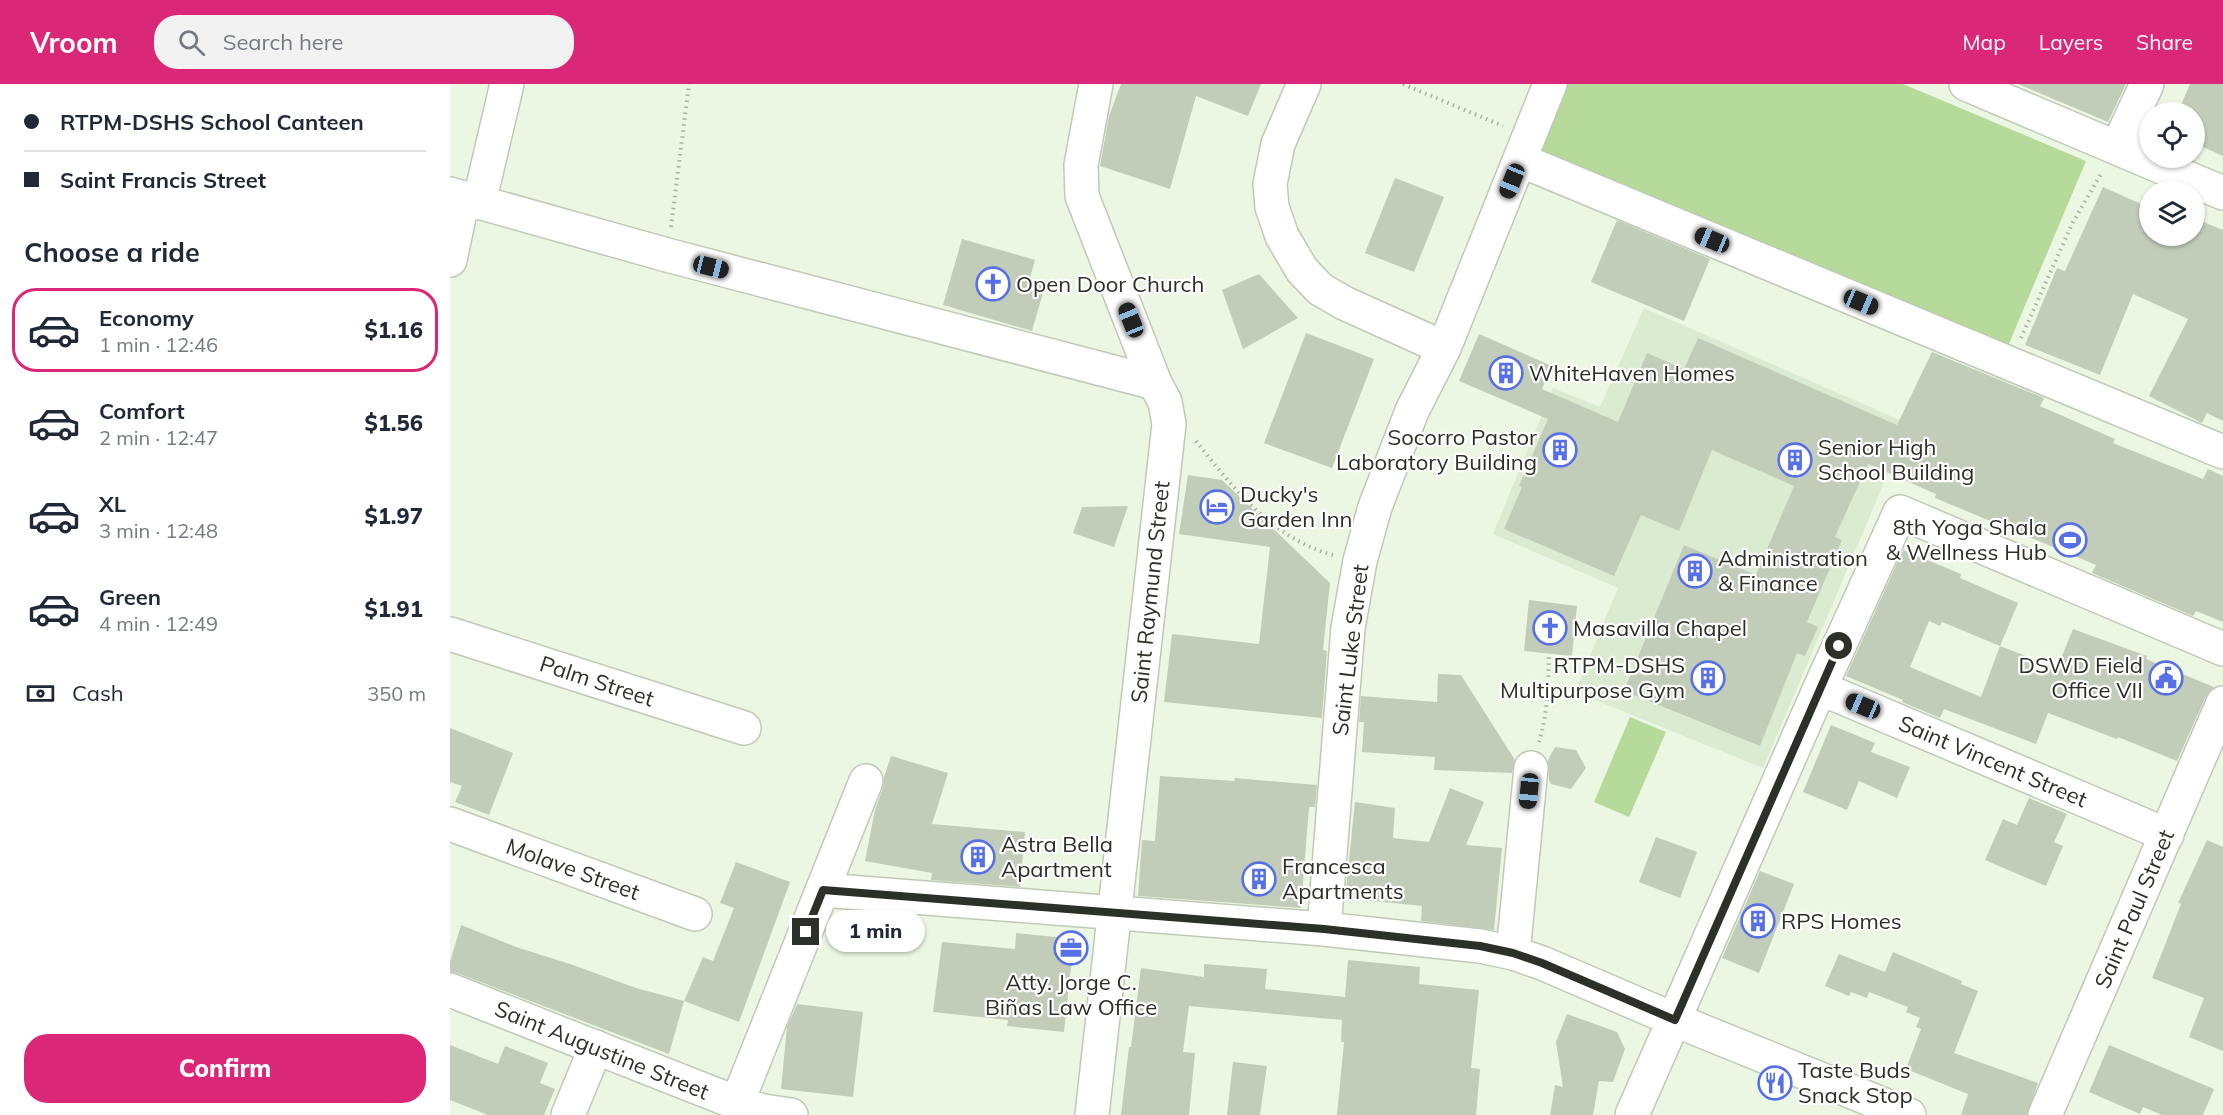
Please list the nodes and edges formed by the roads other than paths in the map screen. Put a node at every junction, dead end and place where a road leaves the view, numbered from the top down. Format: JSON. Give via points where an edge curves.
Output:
{"nodes":[{"id":1,"x":507,"y":84,"type":"edge"},
{"id":2,"x":1096,"y":84,"type":"edge"},
{"id":3,"x":1304,"y":84,"type":"edge"},
{"id":4,"x":1550,"y":84,"type":"edge"},
{"id":5,"x":1966,"y":84,"type":"edge"},
{"id":6,"x":2147,"y":84,"type":"edge"},
{"id":7,"x":1524,"y":148,"type":"junction"},
{"id":8,"x":2117,"y":148,"type":"junction"},
{"id":9,"x":2223,"y":193,"type":"edge"},
{"id":10,"x":464,"y":198,"type":"edge"},
{"id":11,"x":450,"y":260,"type":"edge"},
{"id":12,"x":1444,"y":348,"type":"junction"},
{"id":13,"x":1155,"y":382,"type":"junction"},
{"id":14,"x":2223,"y":452,"type":"edge"},
{"id":15,"x":450,"y":634,"type":"edge"},
{"id":16,"x":2223,"y":649,"type":"edge"},
{"id":17,"x":1820,"y":688,"type":"junction"},
{"id":18,"x":2223,"y":703,"type":"edge"},
{"id":19,"x":744,"y":728,"type":"dead end"},
{"id":20,"x":1531,"y":768,"type":"road end"},
{"id":21,"x":866,"y":781,"type":"dead end"},
{"id":22,"x":450,"y":824,"type":"edge"},
{"id":23,"x":2167,"y":835,"type":"junction"},
{"id":24,"x":823,"y":890,"type":"junction"},
{"id":25,"x":1114,"y":913,"type":"junction"},
{"id":26,"x":695,"y":914,"type":"dead end"},
{"id":27,"x":1324,"y":929,"type":"junction"},
{"id":28,"x":1513,"y":953,"type":"junction"},
{"id":29,"x":450,"y":990,"type":"edge"},
{"id":30,"x":1675,"y":1020,"type":"junction"},
{"id":31,"x":596,"y":1047,"type":"junction"},
{"id":32,"x":737,"y":1103,"type":"junction"},
{"id":33,"x":567,"y":1115,"type":"edge"},
{"id":34,"x":791,"y":1115,"type":"edge"},
{"id":35,"x":1092,"y":1115,"type":"edge"},
{"id":36,"x":1632,"y":1115,"type":"edge"},
{"id":37,"x":1909,"y":1115,"type":"edge"},
{"id":38,"x":2045,"y":1115,"type":"edge"}],
"edges":[{"from":1,"to":10,"type":"street"},
{"from":2,"to":13,"type":"street","name":"Saint Raymund Street","via":[[1081,165],[1082,196]]},
{"from":3,"to":12,"type":"street","via":[[1278,144],[1270,184],[1272,207],[1282,236],[1302,270],[1320,289]]},
{"from":4,"to":7,"type":"street","name":"Saint Luke Street"},
{"from":5,"to":8,"type":"street"},
{"from":6,"to":8,"type":"street"},
{"from":7,"to":12,"type":"street","name":"Saint Luke Street"},
{"from":7,"to":14,"type":"street"},
{"from":8,"to":9,"type":"street"},
{"from":10,"to":11,"type":"street"},
{"from":10,"to":13,"type":"street"},
{"from":12,"to":27,"type":"street","name":"Saint Luke Street","via":[[1412,411],[1375,507],[1360,561],[1348,628]]},
{"from":13,"to":25,"type":"street","name":"Saint Raymund Street","via":[[1166,402],[1169,424]]},
{"from":15,"to":19,"type":"street","name":"Palm Street"},
{"from":16,"to":17,"type":"street","via":[[1900,512]]},
{"from":17,"to":23,"type":"street","name":"Saint Vincent Street"},
{"from":17,"to":30,"type":"street"},
{"from":18,"to":23,"type":"street","name":"Saint Paul Street"},
{"from":20,"to":28,"type":"street"},
{"from":21,"to":24,"type":"street"},
{"from":22,"to":26,"type":"street","name":"Molave Street"},
{"from":23,"to":38,"type":"street","name":"Saint Paul Street"},
{"from":24,"to":25,"type":"street"},
{"from":24,"to":32,"type":"street"},
{"from":25,"to":27,"type":"street"},
{"from":25,"to":35,"type":"street","name":"Saint Raymund Street"},
{"from":27,"to":28,"type":"street"},
{"from":28,"to":30,"type":"street"},
{"from":29,"to":31,"type":"street","name":"Saint Augustine Street"},
{"from":30,"to":36,"type":"street"},
{"from":30,"to":37,"type":"street"},
{"from":31,"to":32,"type":"street","name":"Saint Augustine Street"},
{"from":31,"to":33,"type":"street"},
{"from":32,"to":34,"type":"street","name":"Saint Augustine Street"}]}
